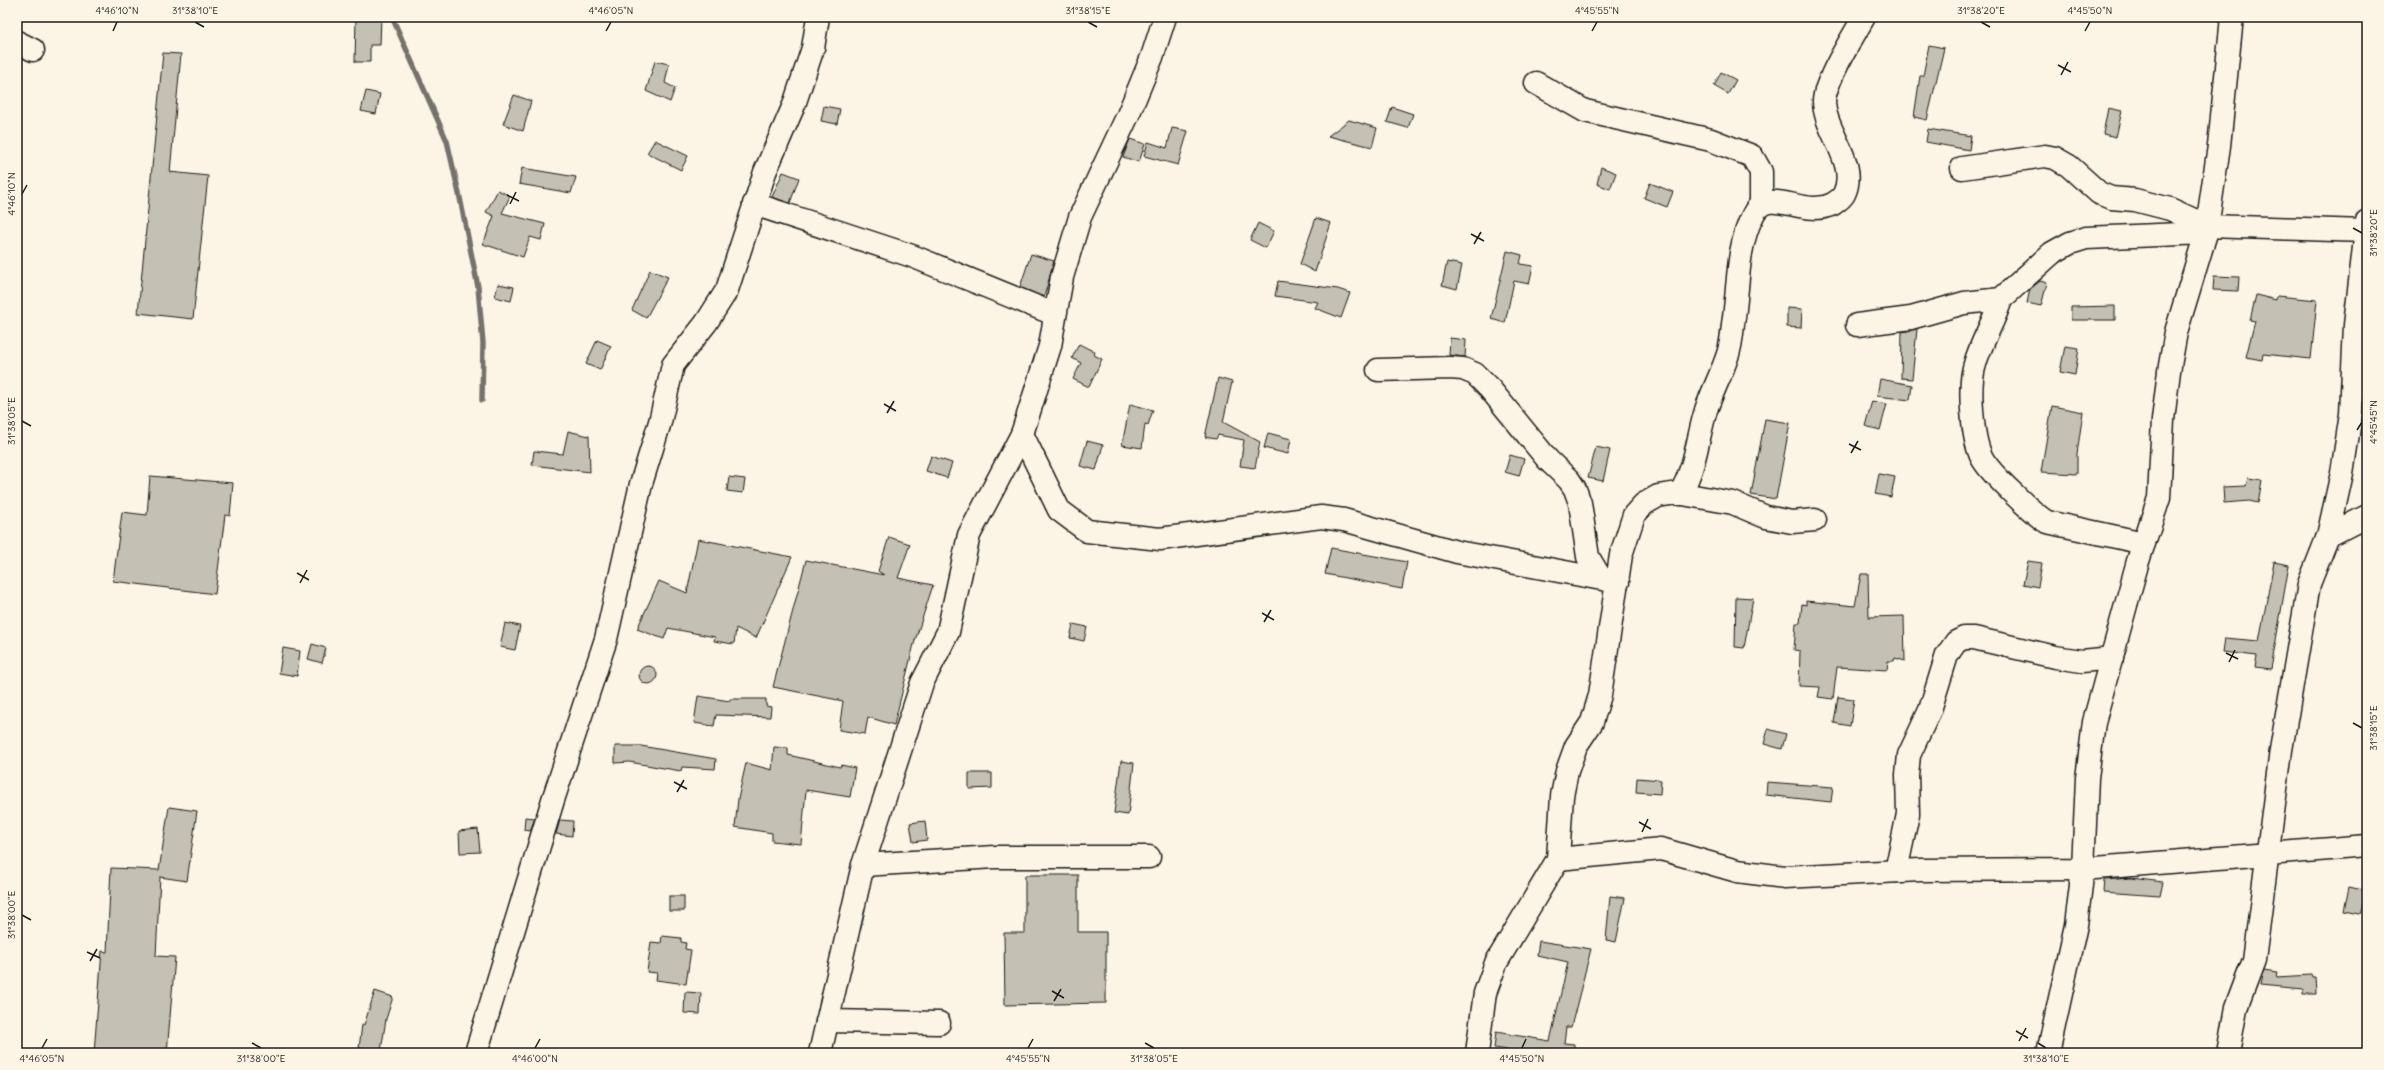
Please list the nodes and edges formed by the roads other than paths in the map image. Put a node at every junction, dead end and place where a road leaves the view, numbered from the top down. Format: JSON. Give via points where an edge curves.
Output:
{"nodes":[{"id":1,"x":818,"y":17,"type":"edge"},
{"id":2,"x":1165,"y":17,"type":"edge"},
{"id":3,"x":1864,"y":17,"type":"edge"},
{"id":4,"x":2232,"y":17,"type":"edge"},
{"id":5,"x":1536,"y":83,"type":"dead end"},
{"id":6,"x":1962,"y":168,"type":"dead end"},
{"id":7,"x":754,"y":204,"type":"junction"},
{"id":8,"x":1762,"y":204,"type":"junction"},
{"id":9,"x":2366,"y":226,"type":"edge"},
{"id":10,"x":2206,"y":230,"type":"junction"},
{"id":11,"x":2001,"y":299,"type":"junction"},
{"id":12,"x":1054,"y":314,"type":"junction"},
{"id":13,"x":1857,"y":326,"type":"dead end"},
{"id":14,"x":1378,"y":370,"type":"dead end"},
{"id":15,"x":1022,"y":434,"type":"junction"},
{"id":16,"x":1680,"y":494,"type":"junction"},
{"id":17,"x":2367,"y":516,"type":"edge"},
{"id":18,"x":1815,"y":520,"type":"dead end"},
{"id":19,"x":2328,"y":536,"type":"junction"},
{"id":20,"x":2144,"y":543,"type":"junction"},
{"id":21,"x":1609,"y":580,"type":"junction"},
{"id":22,"x":2112,"y":658,"type":"junction"},
{"id":23,"x":2367,"y":846,"type":"edge"},
{"id":24,"x":2268,"y":853,"type":"junction"},
{"id":25,"x":1149,"y":857,"type":"dead end"},
{"id":26,"x":1558,"y":859,"type":"junction"},
{"id":27,"x":863,"y":865,"type":"junction"},
{"id":28,"x":2083,"y":869,"type":"junction"},
{"id":29,"x":1896,"y":871,"type":"junction"},
{"id":30,"x":827,"y":1021,"type":"junction"},
{"id":31,"x":939,"y":1023,"type":"dead end"},
{"id":32,"x":476,"y":1053,"type":"edge"},
{"id":33,"x":820,"y":1053,"type":"edge"},
{"id":34,"x":1477,"y":1053,"type":"edge"},
{"id":35,"x":2048,"y":1053,"type":"edge"},
{"id":36,"x":2228,"y":1053,"type":"edge"}],
"edges":[{"from":1,"to":7,"type":"street","via":[[813,48],[794,105]]},
{"from":2,"to":12,"type":"street","via":[[1134,100],[1080,217]]},
{"from":3,"to":8,"type":"street","via":[[1825,92],[1827,120],[1846,167],[1844,194],[1826,207],[1813,209],[1770,200]]},
{"from":4,"to":10,"type":"street","via":[[2219,146]]},
{"from":5,"to":8,"type":"street","via":[[1585,111],[1711,140],[1752,156],[1761,172]]},
{"from":6,"to":10,"type":"street","via":[[2045,156],[2055,158],[2069,166],[2099,193],[2111,198],[2135,200],[2170,209]]},
{"from":7,"to":12,"type":"street","via":[[912,256]]},
{"from":7,"to":32,"type":"street","via":[[727,290],[706,323],[673,365],[660,422],[641,484],[606,639],[553,800]]},
{"from":8,"to":16,"type":"street","via":[[1753,214],[1742,242],[1728,355],[1705,412],[1691,476]]},
{"from":9,"to":10,"type":"street"},
{"from":9,"to":19,"type":"street","via":[[2355,325],[2351,414],[2342,473]]},
{"from":10,"to":11,"type":"street","via":[[2134,237],[2099,236],[2070,242],[2052,253]]},
{"from":10,"to":20,"type":"street","via":[[2176,332],[2163,420],[2159,498]]},
{"from":11,"to":13,"type":"street","via":[[1964,303],[1911,318]]},
{"from":11,"to":20,"type":"street","via":[[1974,365],[1972,392],[1975,438],[1982,458],[2035,514],[2047,522]]},
{"from":12,"to":15,"type":"street","via":[[1050,346]]},
{"from":14,"to":21,"type":"street","via":[[1450,368],[1464,369],[1475,374],[1575,488],[1580,503],[1588,558]]},
{"from":15,"to":21,"type":"street","via":[[1059,510],[1087,531],[1160,539],[1321,517],[1344,520],[1457,552]]},
{"from":15,"to":27,"type":"street","via":[[969,535],[948,632],[922,684]]},
{"from":16,"to":18,"type":"street","via":[[1733,503],[1766,517],[1792,522]]},
{"from":16,"to":21,"type":"street","via":[[1658,496],[1644,504],[1634,516]]},
{"from":17,"to":19,"type":"street"},
{"from":19,"to":24,"type":"street","via":[[2308,592],[2281,750]]},
{"from":20,"to":22,"type":"street"},
{"from":21,"to":26,"type":"street","via":[[1604,672],[1600,695],[1592,722],[1576,746],[1563,790]]},
{"from":22,"to":28,"type":"street","via":[[2093,729],[2086,778]]},
{"from":22,"to":29,"type":"street","via":[[2082,661],[1974,638],[1964,638],[1956,642],[1947,655],[1930,710],[1909,755],[1908,814]]},
{"from":23,"to":24,"type":"street"},
{"from":24,"to":28,"type":"street"},
{"from":24,"to":36,"type":"street","via":[[2254,960],[2236,1008]]},
{"from":25,"to":27,"type":"street","via":[[994,856]]},
{"from":26,"to":29,"type":"street","via":[[1661,849],[1737,871],[1785,877]]},
{"from":26,"to":34,"type":"street","via":[[1496,963],[1485,993]]},
{"from":27,"to":30,"type":"street"},
{"from":28,"to":29,"type":"street"},
{"from":28,"to":35,"type":"street","via":[[2070,959]]},
{"from":30,"to":31,"type":"street"},
{"from":30,"to":33,"type":"street"}]}
